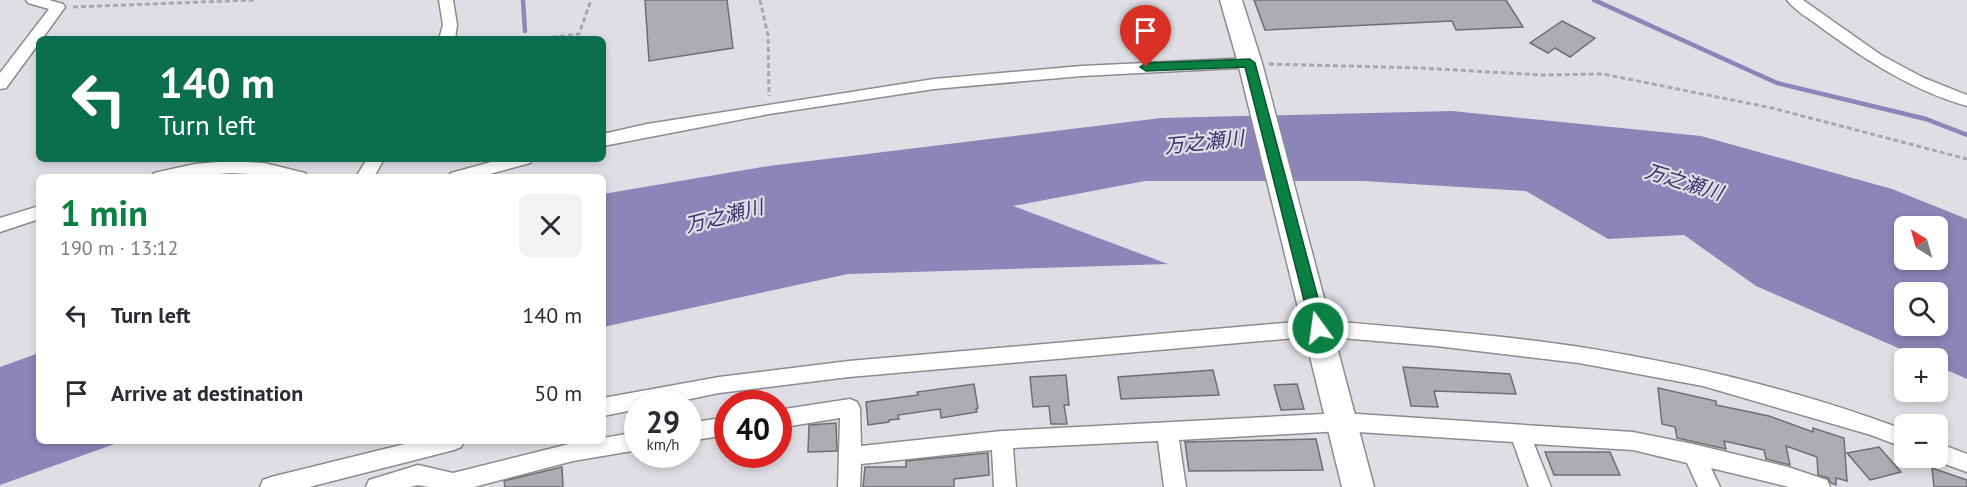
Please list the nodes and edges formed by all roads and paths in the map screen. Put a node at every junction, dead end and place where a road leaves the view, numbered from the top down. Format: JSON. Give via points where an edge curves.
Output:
{"nodes":[{"id":1,"x":33,"y":0,"type":"edge"},
{"id":2,"x":254,"y":0,"type":"edge"},
{"id":3,"x":446,"y":0,"type":"edge"},
{"id":4,"x":591,"y":0,"type":"edge"},
{"id":5,"x":760,"y":0,"type":"edge"},
{"id":6,"x":1231,"y":0,"type":"edge"},
{"id":7,"x":1794,"y":0,"type":"edge"},
{"id":8,"x":58,"y":7,"type":"junction"},
{"id":9,"x":36,"y":36,"type":"edge"},
{"id":10,"x":36,"y":36,"type":"edge"},
{"id":11,"x":448,"y":36,"type":"edge"},
{"id":12,"x":562,"y":36,"type":"edge"},
{"id":13,"x":1250,"y":65,"type":"junction"},
{"id":14,"x":0,"y":84,"type":"edge"},
{"id":15,"x":1967,"y":101,"type":"edge"},
{"id":16,"x":769,"y":109,"type":"junction"},
{"id":17,"x":606,"y":139,"type":"edge"},
{"id":18,"x":1967,"y":159,"type":"edge"},
{"id":19,"x":513,"y":162,"type":"edge"},
{"id":20,"x":175,"y":174,"type":"edge"},
{"id":21,"x":287,"y":174,"type":"edge"},
{"id":22,"x":468,"y":174,"type":"edge"},
{"id":23,"x":36,"y":213,"type":"edge"},
{"id":24,"x":0,"y":225,"type":"edge"},
{"id":25,"x":1317,"y":322,"type":"junction"},
{"id":26,"x":606,"y":406,"type":"edge"},
{"id":27,"x":792,"y":417,"type":"edge"},
{"id":28,"x":1342,"y":422,"type":"junction"},
{"id":29,"x":1167,"y":430,"type":"junction"},
{"id":30,"x":1520,"y":434,"type":"junction"},
{"id":31,"x":1894,"y":435,"type":"edge"},
{"id":32,"x":1002,"y":440,"type":"junction"},
{"id":33,"x":624,"y":443,"type":"edge"},
{"id":34,"x":442,"y":444,"type":"edge"},
{"id":35,"x":1693,"y":453,"type":"junction"},
{"id":36,"x":851,"y":456,"type":"junction"},
{"id":37,"x":1948,"y":456,"type":"edge"},
{"id":38,"x":1967,"y":463,"type":"edge"},
{"id":39,"x":453,"y":485,"type":"edge"},
{"id":40,"x":271,"y":487,"type":"edge"},
{"id":41,"x":377,"y":487,"type":"edge"},
{"id":42,"x":849,"y":487,"type":"edge"},
{"id":43,"x":1005,"y":487,"type":"edge"},
{"id":44,"x":1175,"y":487,"type":"edge"},
{"id":45,"x":1358,"y":487,"type":"edge"},
{"id":46,"x":1540,"y":487,"type":"edge"},
{"id":47,"x":1709,"y":487,"type":"edge"},
{"id":48,"x":1819,"y":487,"type":"edge"}],
"edges":[{"from":1,"to":8,"type":"street"},
{"from":2,"to":8,"type":"path"},
{"from":3,"to":11,"type":"street"},
{"from":4,"to":12,"type":"path","via":[[579,34]]},
{"from":5,"to":16,"type":"path","via":[[768,35]]},
{"from":6,"to":13,"type":"street"},
{"from":7,"to":15,"type":"street","via":[[1854,46],[1906,77]]},
{"from":8,"to":9,"type":"street"},
{"from":10,"to":14,"type":"street"},
{"from":13,"to":16,"type":"street","via":[[1082,71],[933,84]]},
{"from":13,"to":18,"type":"path","via":[[1602,74],[1772,108]]},
{"from":13,"to":25,"type":"street"},
{"from":16,"to":17,"type":"street"},
{"from":19,"to":22,"type":"street"},
{"from":20,"to":21,"type":"street","via":[[233,166]]},
{"from":23,"to":24,"type":"street"},
{"from":25,"to":26,"type":"street","via":[[849,369],[719,385]]},
{"from":25,"to":28,"type":"street"},
{"from":25,"to":31,"type":"street","via":[[1579,355],[1704,378]]},
{"from":27,"to":36,"type":"street","via":[[850,408]]},
{"from":28,"to":29,"type":"street"},
{"from":28,"to":30,"type":"street"},
{"from":28,"to":45,"type":"street"},
{"from":29,"to":32,"type":"street"},
{"from":29,"to":44,"type":"street"},
{"from":30,"to":35,"type":"street","via":[[1633,441]]},
{"from":30,"to":46,"type":"street"},
{"from":32,"to":36,"type":"street"},
{"from":32,"to":43,"type":"street"},
{"from":33,"to":39,"type":"street","via":[[573,452]]},
{"from":34,"to":40,"type":"street"},
{"from":35,"to":47,"type":"street"},
{"from":35,"to":48,"type":"street"},
{"from":36,"to":42,"type":"street"},
{"from":37,"to":38,"type":"street"},
{"from":39,"to":41,"type":"street","via":[[418,475]]}]}
